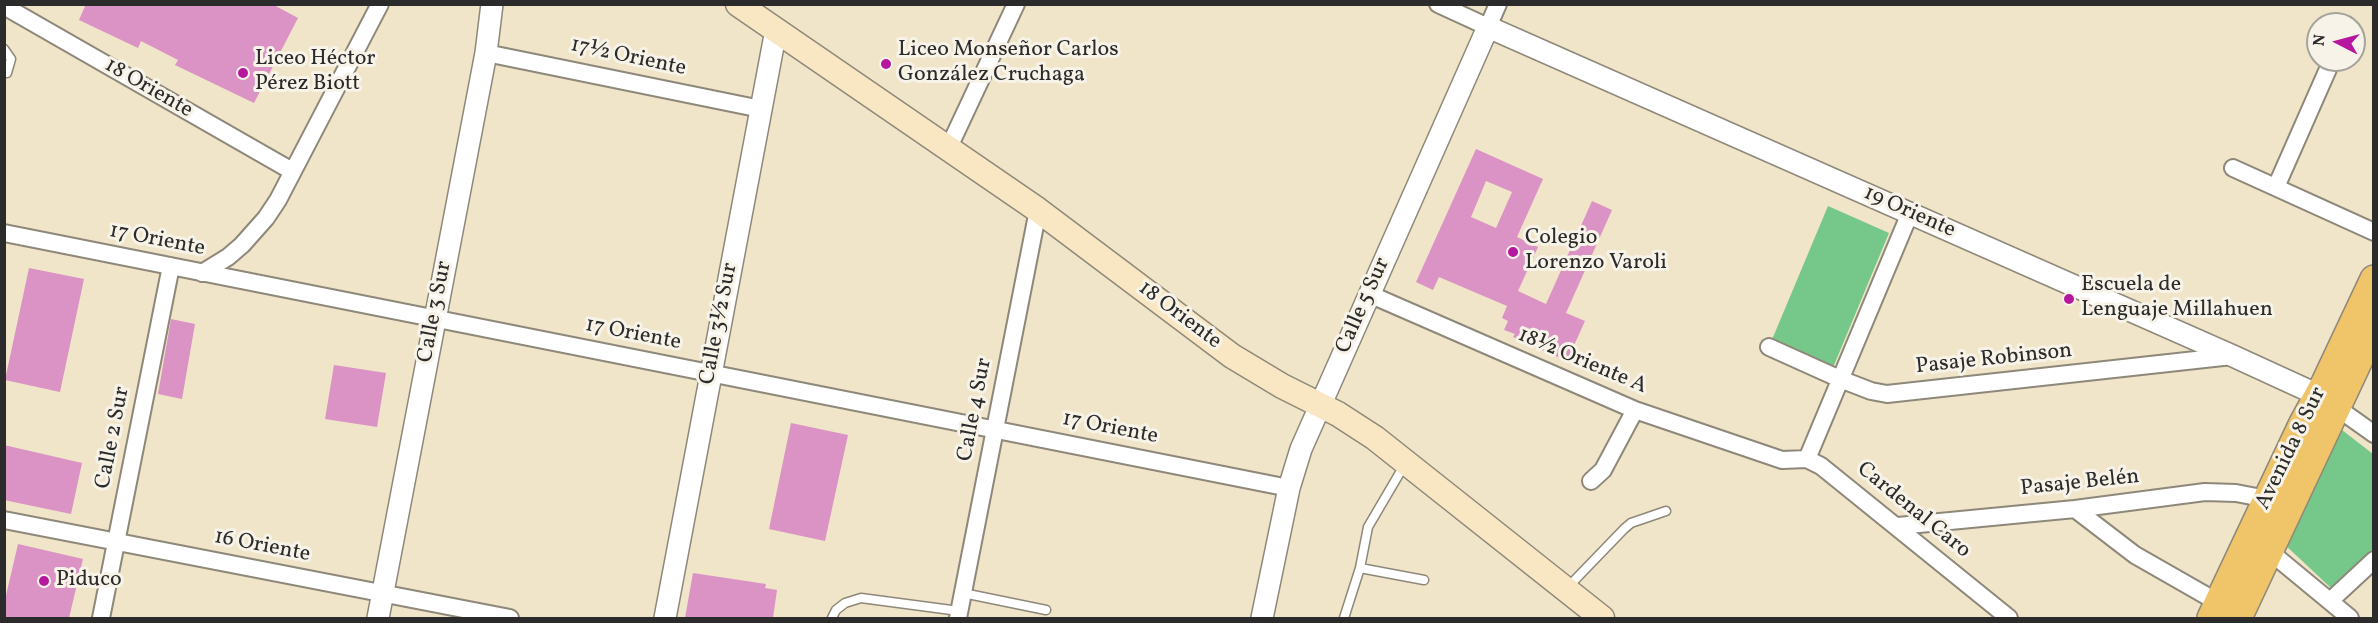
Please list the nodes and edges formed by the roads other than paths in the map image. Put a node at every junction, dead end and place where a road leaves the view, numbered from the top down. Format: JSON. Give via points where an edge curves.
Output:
{"nodes":[{"id":1,"x":380,"y":4,"type":"edge"},
{"id":2,"x":492,"y":4,"type":"edge"},
{"id":3,"x":1016,"y":4,"type":"edge"},
{"id":4,"x":1438,"y":4,"type":"edge"},
{"id":5,"x":1498,"y":4,"type":"edge"},
{"id":6,"x":4,"y":6,"type":"edge"},
{"id":7,"x":746,"y":8,"type":"edge"},
{"id":8,"x":1488,"y":27,"type":"junction"},
{"id":9,"x":776,"y":30,"type":"junction"},
{"id":10,"x":4,"y":49,"type":"edge"},
{"id":11,"x":486,"y":52,"type":"junction"},
{"id":12,"x":2327,"y":72,"type":"edge"},
{"id":13,"x":7,"y":74,"type":"dead end"},
{"id":14,"x":761,"y":108,"type":"junction"},
{"id":15,"x":949,"y":147,"type":"junction"},
{"id":16,"x":2233,"y":168,"type":"dead end"},
{"id":17,"x":292,"y":171,"type":"junction"},
{"id":18,"x":2276,"y":187,"type":"junction"},
{"id":19,"x":1038,"y":210,"type":"junction"},
{"id":20,"x":1910,"y":213,"type":"junction"},
{"id":21,"x":2373,"y":232,"type":"edge"},
{"id":22,"x":4,"y":233,"type":"edge"},
{"id":23,"x":171,"y":266,"type":"junction"},
{"id":24,"x":202,"y":273,"type":"junction"},
{"id":25,"x":2373,"y":279,"type":"edge"},
{"id":26,"x":1369,"y":294,"type":"junction"},
{"id":27,"x":435,"y":319,"type":"junction"},
{"id":28,"x":2373,"y":328,"type":"edge"},
{"id":29,"x":1769,"y":346,"type":"dead end"},
{"id":30,"x":2233,"y":356,"type":"junction"},
{"id":31,"x":711,"y":374,"type":"junction"},
{"id":32,"x":1840,"y":379,"type":"junction"},
{"id":33,"x":2327,"y":401,"type":"junction"},
{"id":34,"x":1321,"y":405,"type":"junction"},
{"id":35,"x":1635,"y":410,"type":"junction"},
{"id":36,"x":995,"y":429,"type":"junction"},
{"id":37,"x":2373,"y":434,"type":"edge"},
{"id":38,"x":1807,"y":459,"type":"junction"},
{"id":39,"x":1406,"y":462,"type":"junction"},
{"id":40,"x":1591,"y":482,"type":"dead end"},
{"id":41,"x":1289,"y":488,"type":"junction"},
{"id":42,"x":2267,"y":500,"type":"junction"},
{"id":43,"x":2074,"y":509,"type":"junction"},
{"id":44,"x":1666,"y":511,"type":"dead end"},
{"id":45,"x":4,"y":520,"type":"edge"},
{"id":46,"x":1898,"y":526,"type":"junction"},
{"id":47,"x":117,"y":542,"type":"junction"},
{"id":48,"x":2269,"y":550,"type":"junction"},
{"id":49,"x":2373,"y":560,"type":"edge"},
{"id":50,"x":1360,"y":568,"type":"junction"},
{"id":51,"x":1424,"y":580,"type":"dead end"},
{"id":52,"x":1566,"y":590,"type":"junction"},
{"id":53,"x":963,"y":593,"type":"junction"},
{"id":54,"x":383,"y":594,"type":"junction"},
{"id":55,"x":2330,"y":601,"type":"junction"},
{"id":56,"x":1046,"y":610,"type":"dead end"},
{"id":57,"x":2223,"y":613,"type":"edge"},
{"id":58,"x":959,"y":615,"type":"edge"},
{"id":59,"x":101,"y":618,"type":"edge"},
{"id":60,"x":378,"y":618,"type":"edge"},
{"id":61,"x":510,"y":618,"type":"edge"},
{"id":62,"x":665,"y":618,"type":"edge"},
{"id":63,"x":832,"y":618,"type":"edge"},
{"id":64,"x":1262,"y":618,"type":"edge"},
{"id":65,"x":1344,"y":618,"type":"edge"},
{"id":66,"x":1602,"y":618,"type":"edge"},
{"id":67,"x":2009,"y":618,"type":"edge"},
{"id":68,"x":2350,"y":618,"type":"edge"}],
"edges":[{"from":1,"to":17,"type":"street"},
{"from":2,"to":11,"type":"street","name":"Calle 3 Sur"},
{"from":3,"to":15,"type":"street"},
{"from":4,"to":8,"type":"street","name":"19 Oriente"},
{"from":5,"to":8,"type":"street","name":"Calle 5 Sur"},
{"from":6,"to":17,"type":"street","name":"18 Oriente"},
{"from":7,"to":9,"type":"main road","name":"18 Oriente"},
{"from":8,"to":20,"type":"street","name":"19 Oriente"},
{"from":8,"to":26,"type":"street","name":"Calle 5 Sur"},
{"from":9,"to":14,"type":"street","name":"Calle 3½ Sur"},
{"from":9,"to":15,"type":"main road","name":"18 Oriente"},
{"from":10,"to":13,"type":"lane","via":[[11,59]]},
{"from":11,"to":14,"type":"street","name":"17½ Oriente"},
{"from":11,"to":27,"type":"street","name":"Calle 3 Sur"},
{"from":12,"to":18,"type":"street"},
{"from":14,"to":31,"type":"street","name":"Calle 3½ Sur"},
{"from":15,"to":19,"type":"main road","name":"18 Oriente"},
{"from":16,"to":18,"type":"street"},
{"from":17,"to":24,"type":"street","via":[[256,232]]},
{"from":18,"to":21,"type":"street"},
{"from":19,"to":34,"type":"main road","name":"18 Oriente","via":[[1255,372]]},
{"from":19,"to":36,"type":"street","name":"Calle 4 Sur"},
{"from":20,"to":30,"type":"street","name":"19 Oriente"},
{"from":20,"to":32,"type":"street"},
{"from":22,"to":23,"type":"street","name":"17 Oriente"},
{"from":23,"to":24,"type":"street","name":"17 Oriente"},
{"from":23,"to":47,"type":"street","name":"Calle 2 Sur"},
{"from":24,"to":27,"type":"street","name":"17 Oriente"},
{"from":25,"to":33,"type":"main road","name":"Avenida 8 Sur"},
{"from":26,"to":34,"type":"street","name":"Calle 5 Sur"},
{"from":26,"to":35,"type":"street","name":"18½ Oriente A"},
{"from":27,"to":31,"type":"street","name":"17 Oriente"},
{"from":27,"to":54,"type":"street","name":"Calle 3 Sur"},
{"from":28,"to":33,"type":"main road","name":"Avenida 8 Sur"},
{"from":29,"to":32,"type":"street","name":"Pasaje Robinson"},
{"from":30,"to":32,"type":"street","name":"Pasaje Robinson","via":[[1887,394]]},
{"from":30,"to":33,"type":"street","name":"19 Oriente"},
{"from":31,"to":36,"type":"street","name":"17 Oriente"},
{"from":31,"to":62,"type":"street","name":"Calle 3½ Sur"},
{"from":32,"to":38,"type":"street"},
{"from":33,"to":37,"type":"street","name":"19 Oriente"},
{"from":33,"to":42,"type":"main road","name":"Avenida 8 Sur"},
{"from":33,"to":48,"type":"main road","name":"Avenida 8 Sur"},
{"from":34,"to":39,"type":"main road","name":"18 Oriente"},
{"from":34,"to":41,"type":"street","name":"Calle 5 Sur"},
{"from":35,"to":38,"type":"street","name":"18½ Oriente A","via":[[1782,460]]},
{"from":35,"to":40,"type":"street","via":[[1603,470]]},
{"from":36,"to":41,"type":"street","name":"17 Oriente"},
{"from":36,"to":53,"type":"street","name":"Calle 4 Sur"},
{"from":38,"to":46,"type":"street","name":"Cardenal Caro"},
{"from":39,"to":50,"type":"lane","via":[[1368,527]]},
{"from":39,"to":52,"type":"main road","name":"18 Oriente"},
{"from":41,"to":64,"type":"street","name":"Calle 5 Sur"},
{"from":42,"to":43,"type":"street","name":"Pasaje Belén","via":[[2205,492]]},
{"from":42,"to":57,"type":"main road","name":"Avenida 8 Sur"},
{"from":43,"to":46,"type":"street","name":"Pasaje Belén"},
{"from":43,"to":57,"type":"street"},
{"from":44,"to":52,"type":"lane","via":[[1631,523]]},
{"from":45,"to":47,"type":"street","name":"16 Oriente"},
{"from":46,"to":67,"type":"street","name":"Cardenal Caro"},
{"from":47,"to":54,"type":"street","name":"16 Oriente"},
{"from":47,"to":59,"type":"street","name":"Calle 2 Sur"},
{"from":48,"to":55,"type":"street"},
{"from":48,"to":57,"type":"main road","name":"Avenida 8 Sur"},
{"from":49,"to":55,"type":"street"},
{"from":50,"to":51,"type":"lane"},
{"from":50,"to":65,"type":"lane"},
{"from":52,"to":66,"type":"main road","name":"18 Oriente"},
{"from":53,"to":56,"type":"lane"},
{"from":53,"to":58,"type":"street","name":"Calle 4 Sur"},
{"from":54,"to":60,"type":"street","name":"Calle 3 Sur"},
{"from":54,"to":61,"type":"street","name":"16 Oriente"},
{"from":55,"to":68,"type":"street"},
{"from":58,"to":63,"type":"lane","via":[[861,598],[845,603]]}]}
